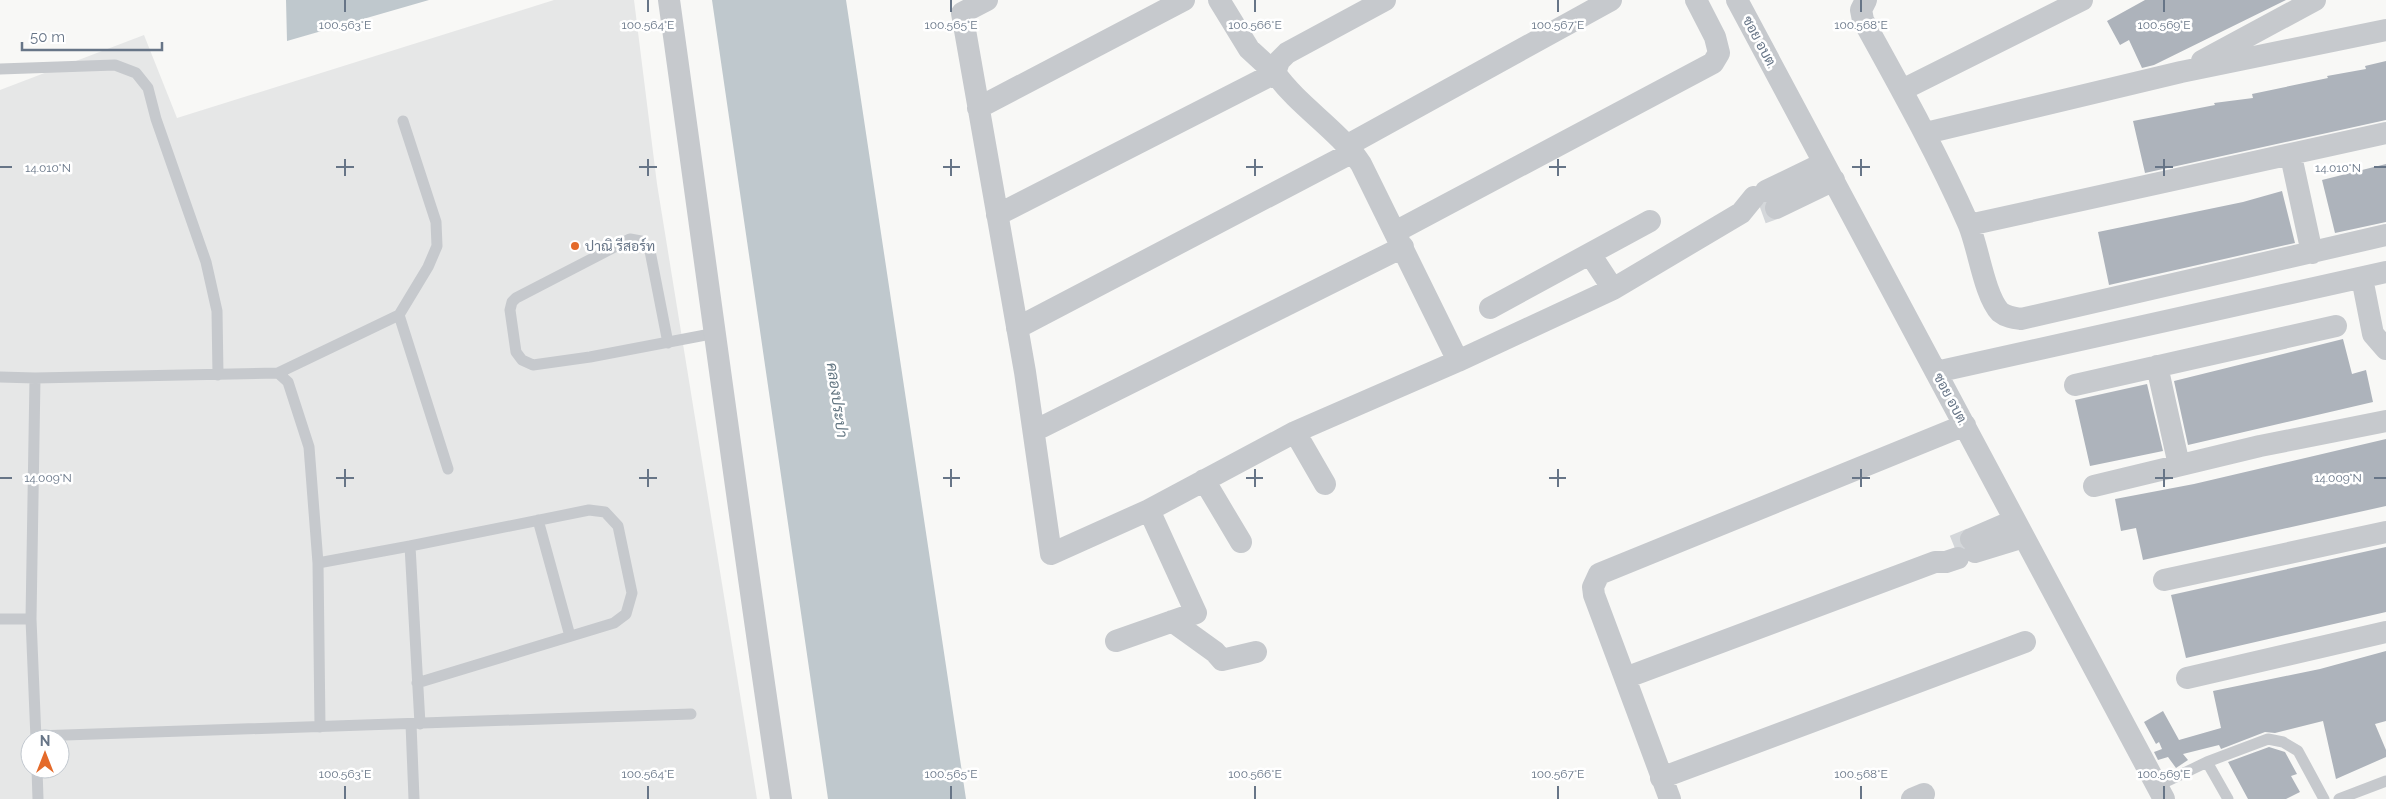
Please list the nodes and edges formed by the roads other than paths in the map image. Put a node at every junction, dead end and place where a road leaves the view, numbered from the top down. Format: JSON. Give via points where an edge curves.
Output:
{"nodes":[{"id":1,"x":669,"y":0,"type":"edge"},
{"id":2,"x":987,"y":0,"type":"edge"},
{"id":3,"x":1184,"y":0,"type":"edge"},
{"id":4,"x":1219,"y":0,"type":"edge"},
{"id":5,"x":1385,"y":0,"type":"edge"},
{"id":6,"x":1611,"y":0,"type":"edge"},
{"id":7,"x":1696,"y":0,"type":"edge"},
{"id":8,"x":1737,"y":0,"type":"edge"},
{"id":9,"x":1866,"y":0,"type":"edge"},
{"id":10,"x":2082,"y":0,"type":"edge"},
{"id":11,"x":2315,"y":0,"type":"edge"},
{"id":12,"x":2386,"y":30,"type":"edge"},
{"id":13,"x":0,"y":69,"type":"edge"},
{"id":14,"x":2181,"y":72,"type":"junction"},
{"id":15,"x":1276,"y":73,"type":"junction"},
{"id":16,"x":1902,"y":90,"type":"junction"},
{"id":17,"x":978,"y":108,"type":"junction"},
{"id":18,"x":403,"y":122,"type":"dead end"},
{"id":19,"x":1926,"y":133,"type":"junction"},
{"id":20,"x":2386,"y":133,"type":"edge"},
{"id":21,"x":1350,"y":148,"type":"junction"},
{"id":22,"x":2291,"y":156,"type":"junction"},
{"id":23,"x":1829,"y":172,"type":"junction"},
{"id":24,"x":997,"y":215,"type":"junction"},
{"id":25,"x":1650,"y":222,"type":"dead end"},
{"id":26,"x":1969,"y":225,"type":"junction"},
{"id":27,"x":2386,"y":235,"type":"edge"},
{"id":28,"x":1399,"y":240,"type":"junction"},
{"id":29,"x":2312,"y":252,"type":"junction"},
{"id":30,"x":1590,"y":254,"type":"junction"},
{"id":31,"x":2386,"y":273,"type":"edge"},
{"id":32,"x":2362,"y":278,"type":"junction"},
{"id":33,"x":1613,"y":290,"type":"junction"},
{"id":34,"x":1490,"y":308,"type":"dead end"},
{"id":35,"x":399,"y":315,"type":"junction"},
{"id":36,"x":2021,"y":319,"type":"junction"},
{"id":37,"x":2336,"y":326,"type":"dead end"},
{"id":38,"x":1017,"y":328,"type":"junction"},
{"id":39,"x":716,"y":333,"type":"junction"},
{"id":40,"x":668,"y":343,"type":"junction"},
{"id":41,"x":2386,"y":349,"type":"edge"},
{"id":42,"x":2030,"y":352,"type":"junction"},
{"id":43,"x":1458,"y":361,"type":"junction"},
{"id":44,"x":2157,"y":366,"type":"junction"},
{"id":45,"x":1936,"y":372,"type":"junction"},
{"id":46,"x":278,"y":373,"type":"junction"},
{"id":47,"x":218,"y":374,"type":"junction"},
{"id":48,"x":0,"y":377,"type":"edge"},
{"id":49,"x":35,"y":378,"type":"junction"},
{"id":50,"x":2075,"y":385,"type":"dead end"},
{"id":51,"x":2386,"y":421,"type":"edge"},
{"id":52,"x":1965,"y":426,"type":"junction"},
{"id":53,"x":1034,"y":431,"type":"junction"},
{"id":54,"x":1296,"y":432,"type":"junction"},
{"id":55,"x":2180,"y":465,"type":"junction"},
{"id":56,"x":448,"y":469,"type":"dead end"},
{"id":57,"x":1204,"y":480,"type":"junction"},
{"id":58,"x":1326,"y":484,"type":"dead end"},
{"id":59,"x":2094,"y":486,"type":"dead end"},
{"id":60,"x":1149,"y":510,"type":"junction"},
{"id":61,"x":538,"y":520,"type":"junction"},
{"id":62,"x":2020,"y":528,"type":"junction"},
{"id":63,"x":2386,"y":532,"type":"edge"},
{"id":64,"x":1241,"y":542,"type":"dead end"},
{"id":65,"x":410,"y":546,"type":"junction"},
{"id":66,"x":318,"y":563,"type":"junction"},
{"id":67,"x":2164,"y":580,"type":"dead end"},
{"id":68,"x":0,"y":619,"type":"edge"},
{"id":69,"x":31,"y":619,"type":"junction"},
{"id":70,"x":1172,"y":621,"type":"junction"},
{"id":71,"x":2386,"y":632,"type":"edge"},
{"id":72,"x":570,"y":636,"type":"junction"},
{"id":73,"x":1116,"y":641,"type":"dead end"},
{"id":74,"x":2025,"y":642,"type":"dead end"},
{"id":75,"x":1256,"y":652,"type":"dead end"},
{"id":76,"x":1625,"y":678,"type":"junction"},
{"id":77,"x":2187,"y":678,"type":"dead end"},
{"id":78,"x":417,"y":682,"type":"junction"},
{"id":79,"x":691,"y":714,"type":"dead end"},
{"id":80,"x":415,"y":724,"type":"junction"},
{"id":81,"x":320,"y":727,"type":"junction"},
{"id":82,"x":36,"y":729,"type":"edge"},
{"id":83,"x":70,"y":737,"type":"edge"},
{"id":84,"x":2207,"y":762,"type":"junction"},
{"id":85,"x":1661,"y":778,"type":"junction"},
{"id":86,"x":37,"y":779,"type":"edge"},
{"id":87,"x":2386,"y":781,"type":"edge"},
{"id":88,"x":2161,"y":792,"type":"edge"},
{"id":89,"x":38,"y":799,"type":"edge"},
{"id":90,"x":414,"y":799,"type":"edge"},
{"id":91,"x":781,"y":799,"type":"edge"},
{"id":92,"x":1670,"y":799,"type":"edge"},
{"id":93,"x":2228,"y":799,"type":"edge"},
{"id":94,"x":2324,"y":799,"type":"edge"},
{"id":95,"x":2339,"y":799,"type":"edge"}],
"edges":[{"from":1,"to":39,"type":"street"},
{"from":2,"to":17,"type":"street","via":[[962,13]]},
{"from":3,"to":17,"type":"street"},
{"from":4,"to":15,"type":"street","via":[[1249,48]]},
{"from":5,"to":15,"type":"street","via":[[1287,54],[1279,61]]},
{"from":6,"to":21,"type":"street"},
{"from":7,"to":28,"type":"street","via":[[1715,37],[1719,53],[1713,63]]},
{"from":8,"to":23,"type":"street","name":"ซอย อบต."},
{"from":9,"to":16,"type":"street","via":[[1861,10],[1863,20]]},
{"from":10,"to":16,"type":"street"},
{"from":11,"to":14,"type":"street"},
{"from":12,"to":14,"type":"street"},
{"from":13,"to":47,"type":"lane","via":[[115,65],[136,73],[148,88],[210,278],[217,311]]},
{"from":14,"to":19,"type":"street"},
{"from":15,"to":21,"type":"street","via":[[1300,103]]},
{"from":15,"to":24,"type":"street"},
{"from":16,"to":19,"type":"street"},
{"from":17,"to":24,"type":"street"},
{"from":18,"to":35,"type":"lane","via":[[436,222],[437,246]]},
{"from":19,"to":26,"type":"street"},
{"from":20,"to":22,"type":"street"},
{"from":21,"to":28,"type":"street"},
{"from":21,"to":38,"type":"street"},
{"from":22,"to":26,"type":"street"},
{"from":22,"to":29,"type":"street"},
{"from":23,"to":33,"type":"street","via":[[1760,204]]},
{"from":23,"to":45,"type":"street","name":"ซอย อบต."},
{"from":24,"to":38,"type":"street"},
{"from":25,"to":30,"type":"street"},
{"from":26,"to":36,"type":"street","via":[[1992,298],[2000,312]]},
{"from":27,"to":29,"type":"street"},
{"from":28,"to":43,"type":"street"},
{"from":28,"to":53,"type":"street"},
{"from":29,"to":36,"type":"street"},
{"from":30,"to":33,"type":"street"},
{"from":30,"to":34,"type":"street"},
{"from":31,"to":32,"type":"street"},
{"from":32,"to":41,"type":"street","via":[[2373,334]]},
{"from":32,"to":42,"type":"street"},
{"from":33,"to":43,"type":"street"},
{"from":35,"to":46,"type":"lane"},
{"from":35,"to":56,"type":"lane"},
{"from":36,"to":42,"type":"street"},
{"from":37,"to":44,"type":"street"},
{"from":38,"to":53,"type":"street"},
{"from":39,"to":40,"type":"lane"},
{"from":39,"to":91,"type":"street","via":[[746,571]]},
{"from":40,"to":40,"type":"lane","via":[[650,251],[641,241],[630,239],[516,298],[510,310],[516,352],[522,360],[533,365]]},
{"from":42,"to":45,"type":"street"},
{"from":43,"to":54,"type":"street"},
{"from":44,"to":50,"type":"street"},
{"from":44,"to":55,"type":"street"},
{"from":45,"to":52,"type":"street","name":"ซอย อบต."},
{"from":46,"to":47,"type":"lane"},
{"from":46,"to":66,"type":"lane","via":[[288,382],[309,447]]},
{"from":47,"to":49,"type":"lane"},
{"from":48,"to":49,"type":"lane"},
{"from":49,"to":69,"type":"lane"},
{"from":51,"to":55,"type":"street"},
{"from":52,"to":62,"type":"street","name":"ซอย อบต."},
{"from":52,"to":76,"type":"street","via":[[1599,574],[1593,587],[1594,595]]},
{"from":53,"to":60,"type":"street","via":[[1051,554]]},
{"from":54,"to":57,"type":"street"},
{"from":54,"to":58,"type":"street"},
{"from":55,"to":59,"type":"street"},
{"from":57,"to":60,"type":"street"},
{"from":57,"to":64,"type":"street"},
{"from":60,"to":70,"type":"street","via":[[1196,613]]},
{"from":61,"to":65,"type":"lane"},
{"from":61,"to":72,"type":"lane"},
{"from":61,"to":72,"type":"lane","via":[[589,510],[606,512],[618,526],[632,593],[626,614],[614,623]]},
{"from":62,"to":76,"type":"street"},
{"from":62,"to":88,"type":"street","name":"ซอย อบต."},
{"from":63,"to":67,"type":"street"},
{"from":65,"to":66,"type":"lane"},
{"from":65,"to":78,"type":"lane"},
{"from":66,"to":81,"type":"lane"},
{"from":68,"to":69,"type":"lane"},
{"from":69,"to":82,"type":"lane"},
{"from":70,"to":73,"type":"street"},
{"from":70,"to":75,"type":"street","via":[[1222,660]]},
{"from":71,"to":77,"type":"street"},
{"from":72,"to":78,"type":"lane"},
{"from":74,"to":85,"type":"street"},
{"from":76,"to":85,"type":"street"},
{"from":78,"to":80,"type":"lane"},
{"from":79,"to":80,"type":"lane"},
{"from":80,"to":81,"type":"lane"},
{"from":80,"to":90,"type":"lane"},
{"from":81,"to":83,"type":"lane"},
{"from":84,"to":88,"type":"lane"},
{"from":84,"to":93,"type":"lane"},
{"from":84,"to":94,"type":"lane","via":[[2268,739],[2283,742],[2298,752]]},
{"from":85,"to":92,"type":"street"},
{"from":86,"to":89,"type":"lane"},
{"from":87,"to":95,"type":"lane"}]}
